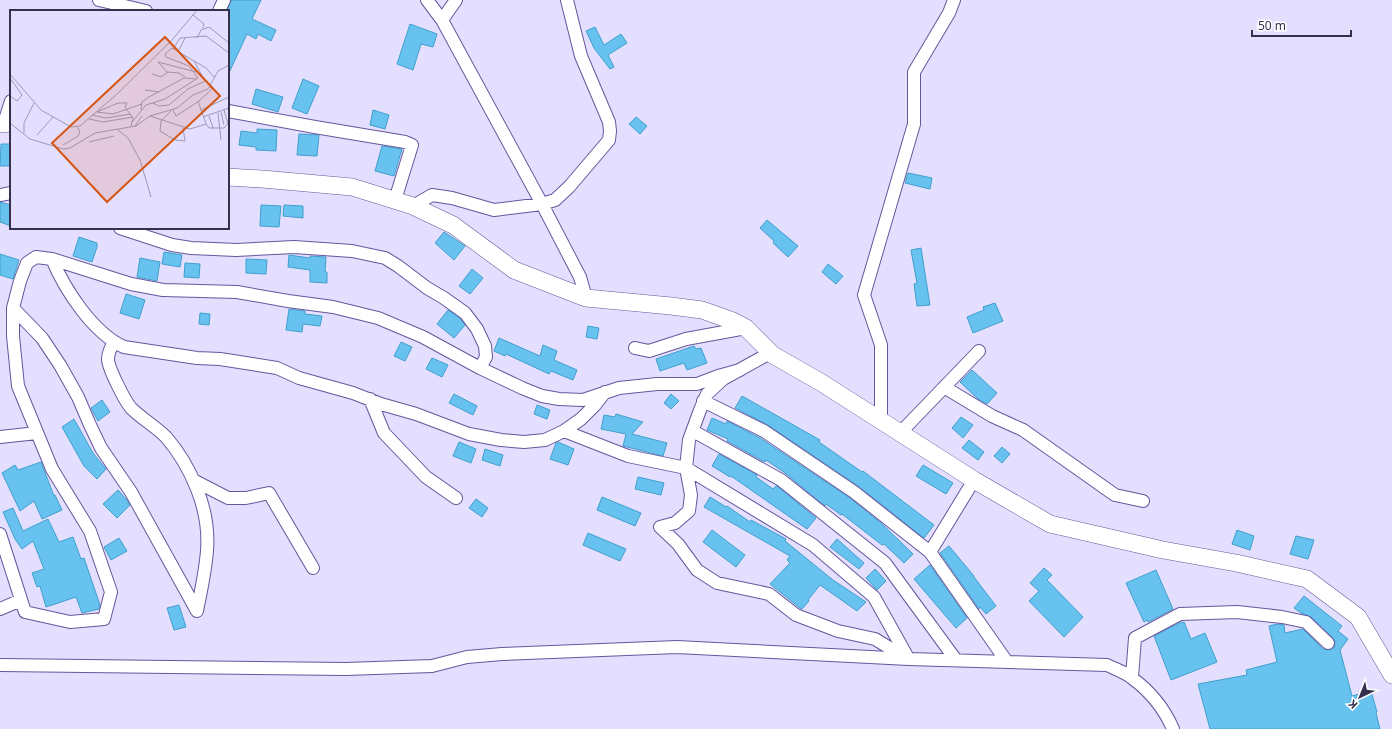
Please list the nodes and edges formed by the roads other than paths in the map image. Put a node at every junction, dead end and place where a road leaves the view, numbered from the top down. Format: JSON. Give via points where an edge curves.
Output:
{"nodes":[{"id":1,"x":99,"y":0,"type":"edge"},
{"id":2,"x":224,"y":0,"type":"edge"},
{"id":3,"x":427,"y":0,"type":"edge"},
{"id":4,"x":456,"y":0,"type":"edge"},
{"id":5,"x":567,"y":0,"type":"edge"},
{"id":6,"x":954,"y":0,"type":"edge"},
{"id":7,"x":142,"y":10,"type":"edge"},
{"id":8,"x":219,"y":10,"type":"edge"},
{"id":9,"x":442,"y":20,"type":"junction"},
{"id":10,"x":10,"y":105,"type":"edge"},
{"id":11,"x":229,"y":111,"type":"edge"},
{"id":12,"x":5,"y":124,"type":"edge"},
{"id":13,"x":229,"y":177,"type":"edge"},
{"id":14,"x":10,"y":193,"type":"edge"},
{"id":15,"x":0,"y":195,"type":"edge"},
{"id":16,"x":395,"y":200,"type":"junction"},
{"id":17,"x":542,"y":204,"type":"junction"},
{"id":18,"x":413,"y":206,"type":"junction"},
{"id":19,"x":123,"y":229,"type":"edge"},
{"id":20,"x":52,"y":259,"type":"junction"},
{"id":21,"x":586,"y":298,"type":"junction"},
{"id":22,"x":13,"y":308,"type":"junction"},
{"id":23,"x":746,"y":328,"type":"junction"},
{"id":24,"x":114,"y":342,"type":"junction"},
{"id":25,"x":635,"y":348,"type":"dead end"},
{"id":26,"x":979,"y":351,"type":"dead end"},
{"id":27,"x":770,"y":353,"type":"junction"},
{"id":28,"x":480,"y":368,"type":"junction"},
{"id":29,"x":740,"y":370,"type":"junction"},
{"id":30,"x":944,"y":387,"type":"junction"},
{"id":31,"x":605,"y":392,"type":"junction"},
{"id":32,"x":370,"y":400,"type":"junction"},
{"id":33,"x":703,"y":401,"type":"junction"},
{"id":34,"x":881,"y":421,"type":"junction"},
{"id":35,"x":564,"y":431,"type":"junction"},
{"id":36,"x":692,"y":431,"type":"junction"},
{"id":37,"x":37,"y":433,"type":"junction"},
{"id":38,"x":900,"y":433,"type":"junction"},
{"id":39,"x":0,"y":437,"type":"edge"},
{"id":40,"x":686,"y":468,"type":"junction"},
{"id":41,"x":193,"y":480,"type":"junction"},
{"id":42,"x":974,"y":480,"type":"junction"},
{"id":43,"x":456,"y":498,"type":"dead end"},
{"id":44,"x":1143,"y":501,"type":"dead end"},
{"id":45,"x":0,"y":534,"type":"edge"},
{"id":46,"x":930,"y":552,"type":"junction"},
{"id":47,"x":3,"y":554,"type":"edge"},
{"id":48,"x":313,"y":568,"type":"dead end"},
{"id":49,"x":21,"y":600,"type":"junction"},
{"id":50,"x":0,"y":609,"type":"edge"},
{"id":51,"x":1328,"y":643,"type":"dead end"},
{"id":52,"x":909,"y":659,"type":"junction"},
{"id":53,"x":956,"y":660,"type":"junction"},
{"id":54,"x":1007,"y":662,"type":"junction"},
{"id":55,"x":0,"y":665,"type":"edge"},
{"id":56,"x":1392,"y":675,"type":"edge"},
{"id":57,"x":1132,"y":677,"type":"junction"},
{"id":58,"x":1173,"y":729,"type":"edge"}],
"edges":[{"from":1,"to":7,"type":"street"},
{"from":2,"to":8,"type":"street"},
{"from":3,"to":9,"type":"street"},
{"from":4,"to":9,"type":"street"},
{"from":5,"to":17,"type":"street","via":[[581,56],[609,122],[609,140],[570,187],[556,200]]},
{"from":6,"to":34,"type":"street","via":[[914,72],[914,124],[864,295],[881,345]]},
{"from":9,"to":17,"type":"street"},
{"from":10,"to":12,"type":"street"},
{"from":11,"to":16,"type":"street","via":[[412,145]]},
{"from":13,"to":16,"type":"main road","via":[[352,187]]},
{"from":14,"to":15,"type":"street"},
{"from":16,"to":18,"type":"main road"},
{"from":17,"to":18,"type":"street","via":[[494,210],[432,195]]},
{"from":17,"to":21,"type":"street","via":[[580,277]]},
{"from":18,"to":21,"type":"main road","via":[[453,225],[514,270]]},
{"from":19,"to":28,"type":"street","via":[[172,245],[191,248],[236,250],[294,247],[352,251],[385,258],[465,313],[485,346],[486,357]]},
{"from":20,"to":22,"type":"street","via":[[36,257],[28,264],[20,281]]},
{"from":20,"to":24,"type":"street","via":[[60,278],[91,321]]},
{"from":20,"to":28,"type":"street","via":[[131,284],[163,290],[237,292],[352,311],[401,327]]},
{"from":21,"to":23,"type":"main road","via":[[702,310]]},
{"from":22,"to":37,"type":"street","via":[[18,386]]},
{"from":22,"to":41,"type":"street","via":[[42,338],[60,365],[101,448],[131,492],[197,611],[207,562],[208,543],[206,520]]},
{"from":23,"to":25,"type":"street","via":[[686,339],[649,351]]},
{"from":23,"to":27,"type":"main road"},
{"from":24,"to":32,"type":"street","via":[[124,347],[277,368],[299,378],[353,392]]},
{"from":24,"to":41,"type":"street","via":[[108,360],[110,369],[129,406],[165,437],[178,452]]},
{"from":26,"to":30,"type":"street"},
{"from":27,"to":29,"type":"street"},
{"from":27,"to":34,"type":"main road"},
{"from":28,"to":31,"type":"street","via":[[542,396],[583,400]]},
{"from":29,"to":31,"type":"street","via":[[697,384],[657,384]]},
{"from":29,"to":33,"type":"street","via":[[724,379]]},
{"from":30,"to":38,"type":"street"},
{"from":30,"to":44,"type":"street","via":[[992,416],[1023,430],[1115,495]]},
{"from":31,"to":35,"type":"street","via":[[581,419]]},
{"from":32,"to":35,"type":"street","via":[[468,434],[502,440],[544,440]]},
{"from":32,"to":43,"type":"street","via":[[384,433],[426,477]]},
{"from":33,"to":36,"type":"street"},
{"from":33,"to":46,"type":"street","via":[[764,431],[854,492]]},
{"from":34,"to":38,"type":"main road"},
{"from":35,"to":40,"type":"street","via":[[628,456]]},
{"from":36,"to":40,"type":"street"},
{"from":36,"to":53,"type":"street","via":[[781,480],[885,563]]},
{"from":37,"to":39,"type":"street"},
{"from":37,"to":49,"type":"street","via":[[52,469],[90,531],[111,592],[104,619],[70,622],[25,612]]},
{"from":38,"to":42,"type":"main road"},
{"from":40,"to":52,"type":"street","via":[[813,545],[874,597]]},
{"from":40,"to":52,"type":"street","via":[[690,495],[689,511],[674,523],[660,527],[678,544],[697,570],[717,583],[768,594],[796,615],[838,631],[875,639]]},
{"from":41,"to":48,"type":"street","via":[[228,498],[246,498],[269,493]]},
{"from":42,"to":46,"type":"street"},
{"from":42,"to":56,"type":"main road","via":[[1050,524],[1307,579],[1358,617]]},
{"from":45,"to":47,"type":"street"},
{"from":46,"to":54,"type":"street"},
{"from":47,"to":49,"type":"street"},
{"from":49,"to":50,"type":"street"},
{"from":51,"to":57,"type":"street","via":[[1306,622],[1282,617],[1237,612],[1180,614],[1135,638]]},
{"from":52,"to":53,"type":"street"},
{"from":52,"to":55,"type":"street","via":[[677,647],[502,654],[467,657],[432,666],[346,669]]},
{"from":53,"to":54,"type":"street"},
{"from":54,"to":57,"type":"street","via":[[1107,665]]},
{"from":57,"to":58,"type":"street","via":[[1150,693],[1166,713]]}]}
